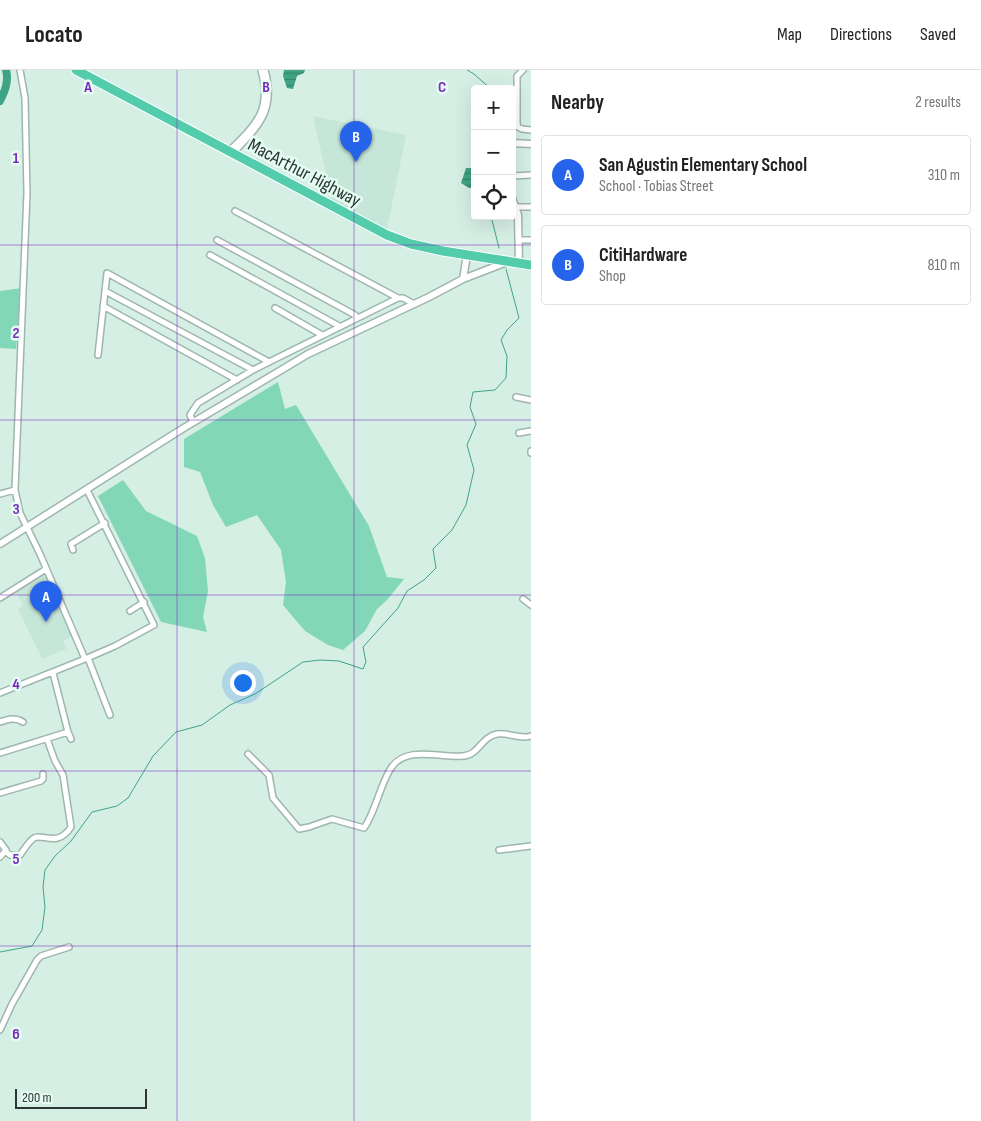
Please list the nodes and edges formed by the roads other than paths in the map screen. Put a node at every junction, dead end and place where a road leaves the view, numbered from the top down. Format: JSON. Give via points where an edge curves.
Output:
{"nodes":[{"id":1,"x":20,"y":70,"type":"edge"},
{"id":2,"x":76,"y":70,"type":"edge"},
{"id":3,"x":261,"y":70,"type":"edge"},
{"id":4,"x":265,"y":70,"type":"edge"},
{"id":5,"x":523,"y":70,"type":"edge"},
{"id":6,"x":265,"y":79,"type":"junction"},
{"id":7,"x":531,"y":130,"type":"edge"},
{"id":8,"x":516,"y":144,"type":"edge"},
{"id":9,"x":531,"y":144,"type":"edge"},
{"id":10,"x":231,"y":152,"type":"junction"},
{"id":11,"x":531,"y":175,"type":"edge"},
{"id":12,"x":516,"y":176,"type":"edge"},
{"id":13,"x":516,"y":207,"type":"edge"},
{"id":14,"x":531,"y":207,"type":"edge"},
{"id":15,"x":516,"y":210,"type":"edge"},
{"id":16,"x":235,"y":211,"type":"dead end"},
{"id":17,"x":217,"y":240,"type":"dead end"},
{"id":18,"x":519,"y":240,"type":"junction"},
{"id":19,"x":531,"y":240,"type":"edge"},
{"id":20,"x":210,"y":255,"type":"dead end"},
{"id":21,"x":467,"y":255,"type":"junction"},
{"id":22,"x":510,"y":261,"type":"junction"},
{"id":23,"x":519,"y":264,"type":"junction"},
{"id":24,"x":531,"y":265,"type":"edge"},
{"id":25,"x":463,"y":279,"type":"junction"},
{"id":26,"x":105,"y":291,"type":"junction"},
{"id":27,"x":398,"y":298,"type":"junction"},
{"id":28,"x":414,"y":304,"type":"junction"},
{"id":29,"x":104,"y":306,"type":"junction"},
{"id":30,"x":275,"y":308,"type":"dead end"},
{"id":31,"x":356,"y":318,"type":"junction"},
{"id":32,"x":339,"y":326,"type":"junction"},
{"id":33,"x":322,"y":335,"type":"junction"},
{"id":34,"x":98,"y":355,"type":"dead end"},
{"id":35,"x":269,"y":362,"type":"junction"},
{"id":36,"x":253,"y":370,"type":"junction"},
{"id":37,"x":237,"y":380,"type":"junction"},
{"id":38,"x":516,"y":397,"type":"dead end"},
{"id":39,"x":531,"y":400,"type":"edge"},
{"id":40,"x":193,"y":422,"type":"junction"},
{"id":41,"x":531,"y":431,"type":"edge"},
{"id":42,"x":519,"y":433,"type":"dead end"},
{"id":43,"x":15,"y":490,"type":"junction"},
{"id":44,"x":87,"y":490,"type":"junction"},
{"id":45,"x":0,"y":494,"type":"edge"},
{"id":46,"x":105,"y":523,"type":"junction"},
{"id":47,"x":26,"y":527,"type":"junction"},
{"id":48,"x":0,"y":544,"type":"edge"},
{"id":49,"x":74,"y":550,"type":"dead end"},
{"id":50,"x":46,"y":569,"type":"junction"},
{"id":51,"x":0,"y":598,"type":"edge"},
{"id":52,"x":522,"y":600,"type":"dead end"},
{"id":53,"x":144,"y":602,"type":"junction"},
{"id":54,"x":531,"y":605,"type":"edge"},
{"id":55,"x":130,"y":611,"type":"dead end"},
{"id":56,"x":87,"y":659,"type":"junction"},
{"id":57,"x":53,"y":673,"type":"junction"},
{"id":58,"x":0,"y":694,"type":"edge"},
{"id":59,"x":110,"y":715,"type":"dead end"},
{"id":60,"x":0,"y":722,"type":"edge"},
{"id":61,"x":24,"y":722,"type":"dead end"},
{"id":62,"x":68,"y":732,"type":"junction"},
{"id":63,"x":531,"y":736,"type":"edge"},
{"id":64,"x":47,"y":739,"type":"junction"},
{"id":65,"x":71,"y":739,"type":"dead end"},
{"id":66,"x":0,"y":753,"type":"edge"},
{"id":67,"x":248,"y":754,"type":"dead end"},
{"id":68,"x":42,"y":774,"type":"dead end"},
{"id":69,"x":0,"y":794,"type":"edge"},
{"id":70,"x":0,"y":842,"type":"edge"},
{"id":71,"x":531,"y":846,"type":"edge"},
{"id":72,"x":499,"y":850,"type":"dead end"},
{"id":73,"x":5,"y":851,"type":"junction"},
{"id":74,"x":0,"y":856,"type":"edge"},
{"id":75,"x":69,"y":947,"type":"dead end"},
{"id":76,"x":0,"y":1030,"type":"edge"}],
"edges":[{"from":1,"to":43,"type":"street","via":[[25,98],[27,193]]},
{"from":2,"to":10,"type":"highway","name":"MacArthur Highway"},
{"from":3,"to":6,"type":"street"},
{"from":4,"to":6,"type":"street"},
{"from":5,"to":7,"type":"street","via":[[517,76],[517,124],[522,129]]},
{"from":6,"to":10,"type":"street","via":[[257,122]]},
{"from":8,"to":9,"type":"street"},
{"from":10,"to":21,"type":"highway","name":"MacArthur Highway","via":[[387,235],[410,244]]},
{"from":11,"to":12,"type":"street"},
{"from":13,"to":14,"type":"street"},
{"from":15,"to":18,"type":"street"},
{"from":16,"to":27,"type":"street"},
{"from":17,"to":31,"type":"street"},
{"from":18,"to":19,"type":"street"},
{"from":18,"to":23,"type":"street"},
{"from":20,"to":32,"type":"street"},
{"from":21,"to":22,"type":"highway","name":"MacArthur Highway"},
{"from":21,"to":25,"type":"street"},
{"from":22,"to":23,"type":"highway","name":"MacArthur Highway"},
{"from":22,"to":25,"type":"street"},
{"from":23,"to":24,"type":"highway","name":"MacArthur Highway"},
{"from":25,"to":28,"type":"street"},
{"from":26,"to":29,"type":"street"},
{"from":26,"to":35,"type":"street","via":[[107,273]]},
{"from":26,"to":36,"type":"street"},
{"from":27,"to":28,"type":"street"},
{"from":27,"to":31,"type":"street"},
{"from":28,"to":40,"type":"street","via":[[308,354]]},
{"from":29,"to":34,"type":"street"},
{"from":29,"to":37,"type":"street"},
{"from":30,"to":33,"type":"street"},
{"from":31,"to":32,"type":"street"},
{"from":32,"to":33,"type":"street"},
{"from":33,"to":35,"type":"street"},
{"from":35,"to":36,"type":"street"},
{"from":36,"to":37,"type":"street"},
{"from":37,"to":40,"type":"street","via":[[198,403],[190,415]]},
{"from":38,"to":39,"type":"street"},
{"from":40,"to":44,"type":"street"},
{"from":41,"to":42,"type":"street"},
{"from":43,"to":45,"type":"street"},
{"from":43,"to":47,"type":"street"},
{"from":44,"to":46,"type":"street"},
{"from":44,"to":47,"type":"street"},
{"from":46,"to":49,"type":"street","via":[[71,544]]},
{"from":46,"to":53,"type":"street"},
{"from":47,"to":48,"type":"street"},
{"from":47,"to":50,"type":"street"},
{"from":50,"to":51,"type":"street"},
{"from":50,"to":56,"type":"street"},
{"from":52,"to":54,"type":"street"},
{"from":53,"to":55,"type":"street"},
{"from":53,"to":56,"type":"street","via":[[154,622],[152,627]]},
{"from":56,"to":57,"type":"street"},
{"from":56,"to":59,"type":"street"},
{"from":57,"to":58,"type":"street"},
{"from":57,"to":62,"type":"street"},
{"from":60,"to":61,"type":"street","via":[[17,719]]},
{"from":62,"to":64,"type":"street"},
{"from":62,"to":65,"type":"street"},
{"from":63,"to":67,"type":"street","via":[[493,735],[475,752],[464,756],[423,754],[404,758],[390,769],[364,828],[332,820],[299,829],[273,798],[269,775]]},
{"from":64,"to":66,"type":"street"},
{"from":64,"to":73,"type":"street","via":[[62,775],[70,827],[57,838],[33,839],[20,855],[10,855]]},
{"from":68,"to":69,"type":"street","via":[[41,781]]},
{"from":70,"to":73,"type":"street"},
{"from":71,"to":72,"type":"street"},
{"from":73,"to":74,"type":"street"},
{"from":75,"to":76,"type":"street","via":[[37,960]]}]}
